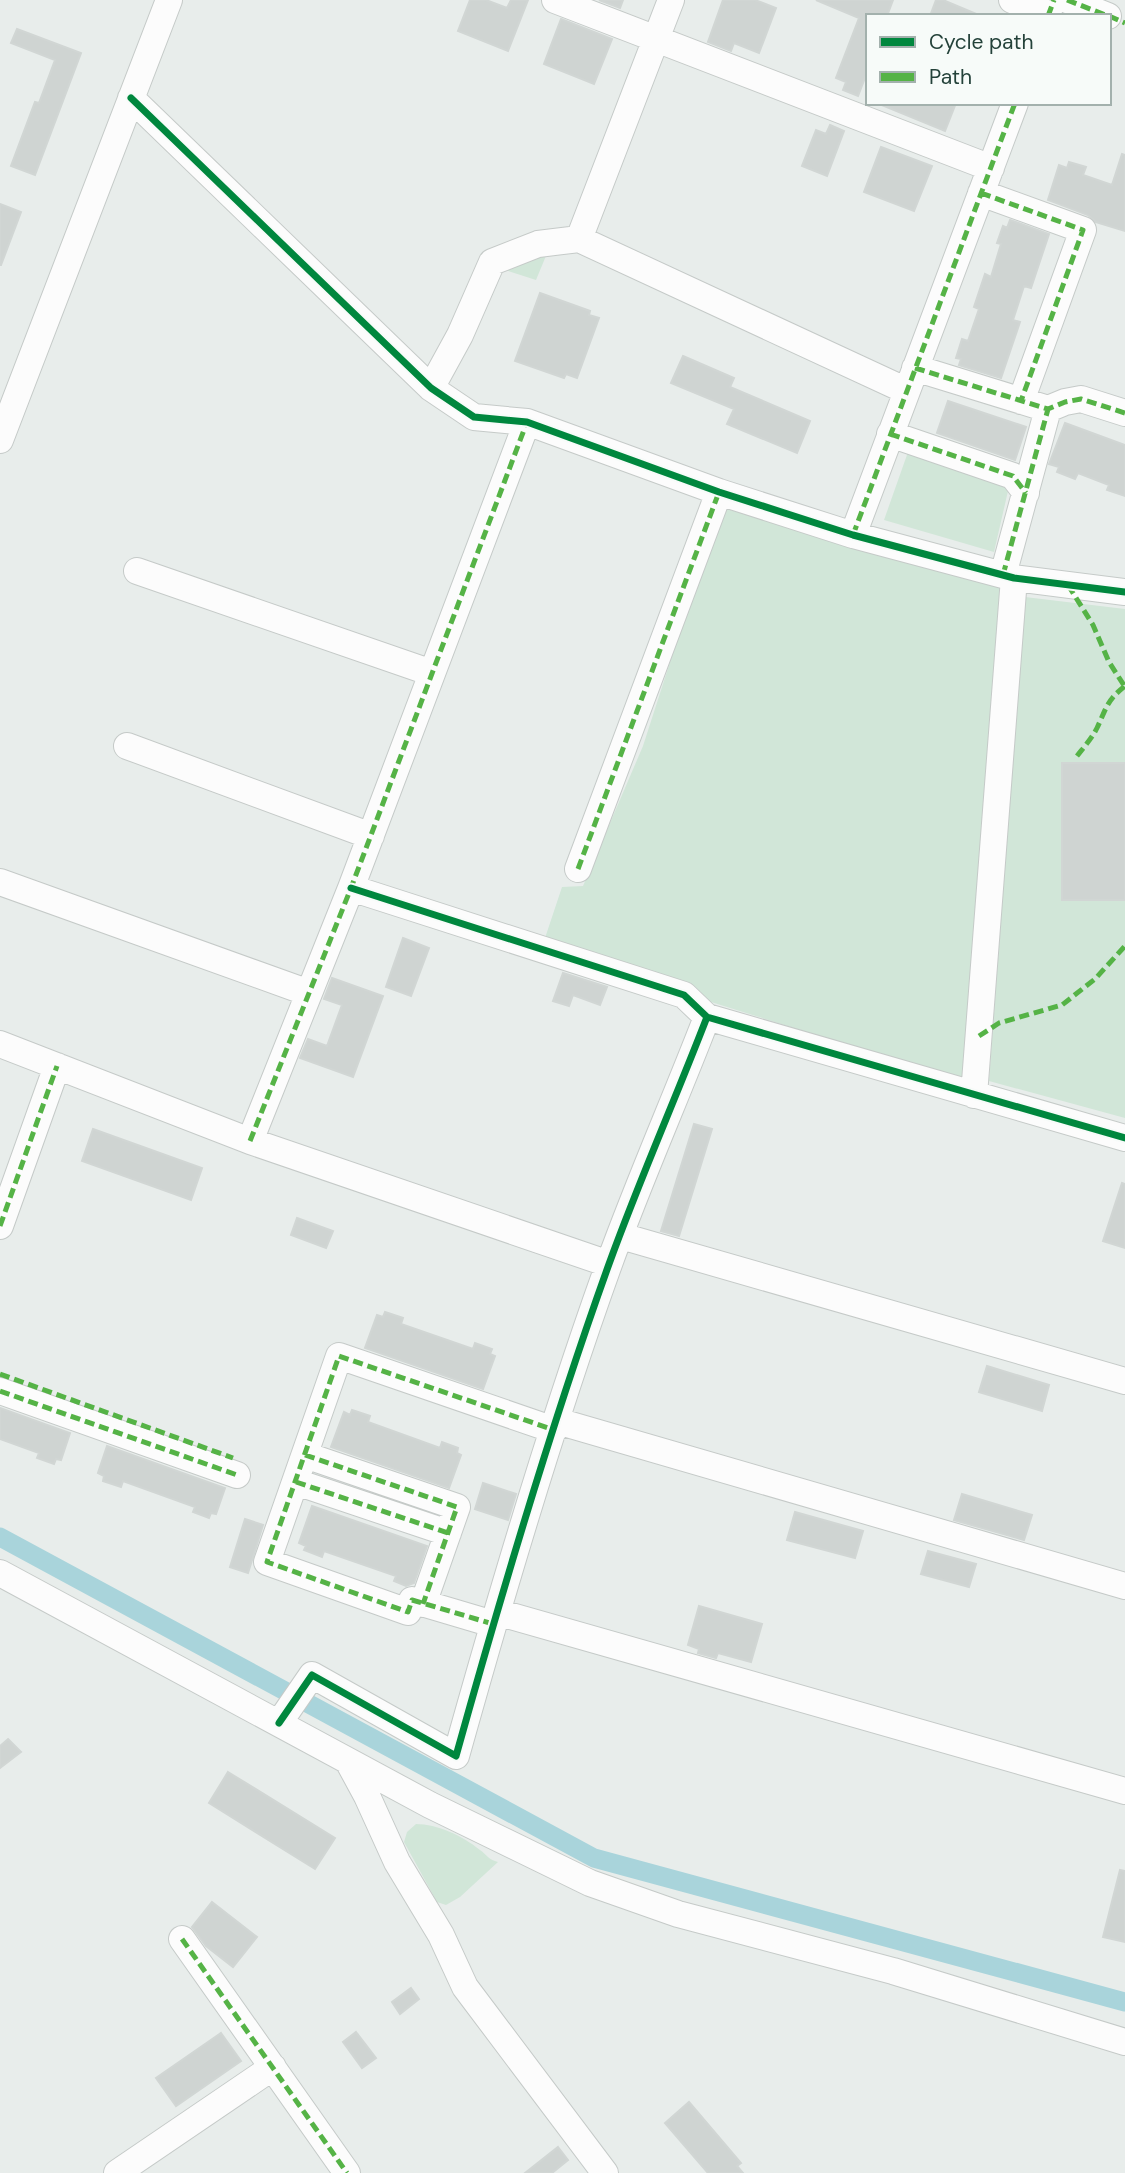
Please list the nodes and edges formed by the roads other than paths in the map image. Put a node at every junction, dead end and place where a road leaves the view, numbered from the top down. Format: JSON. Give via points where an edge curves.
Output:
{"nodes":[{"id":1,"x":169,"y":0,"type":"edge"},
{"id":2,"x":555,"y":0,"type":"edge"},
{"id":3,"x":671,"y":0,"type":"edge"},
{"id":4,"x":1012,"y":0,"type":"edge"},
{"id":5,"x":1055,"y":7,"type":"edge"},
{"id":6,"x":1096,"y":14,"type":"edge"},
{"id":7,"x":656,"y":39,"type":"junction"},
{"id":8,"x":131,"y":98,"type":"junction"},
{"id":9,"x":1014,"y":105,"type":"edge"},
{"id":10,"x":991,"y":168,"type":"junction"},
{"id":11,"x":981,"y":193,"type":"junction"},
{"id":12,"x":579,"y":239,"type":"junction"},
{"id":13,"x":911,"y":380,"type":"junction"},
{"id":14,"x":431,"y":388,"type":"junction"},
{"id":15,"x":1021,"y":401,"type":"junction"},
{"id":16,"x":1048,"y":409,"type":"junction"},
{"id":17,"x":1125,"y":413,"type":"edge"},
{"id":18,"x":527,"y":422,"type":"junction"},
{"id":19,"x":890,"y":434,"type":"junction"},
{"id":20,"x":0,"y":440,"type":"edge"},
{"id":21,"x":719,"y":492,"type":"junction"},
{"id":22,"x":1026,"y":493,"type":"junction"},
{"id":23,"x":853,"y":535,"type":"junction"},
{"id":24,"x":136,"y":571,"type":"dead end"},
{"id":25,"x":1009,"y":577,"type":"junction"},
{"id":26,"x":1125,"y":592,"type":"edge"},
{"id":27,"x":432,"y":673,"type":"junction"},
{"id":28,"x":127,"y":746,"type":"dead end"},
{"id":29,"x":371,"y":836,"type":"junction"},
{"id":30,"x":578,"y":869,"type":"dead end"},
{"id":31,"x":0,"y":882,"type":"edge"},
{"id":32,"x":351,"y":887,"type":"junction"},
{"id":33,"x":309,"y":993,"type":"junction"},
{"id":34,"x":707,"y":1017,"type":"junction"},
{"id":35,"x":0,"y":1044,"type":"edge"},
{"id":36,"x":57,"y":1066,"type":"junction"},
{"id":37,"x":974,"y":1095,"type":"junction"},
{"id":38,"x":1125,"y":1138,"type":"edge"},
{"id":39,"x":250,"y":1141,"type":"junction"},
{"id":40,"x":0,"y":1226,"type":"edge"},
{"id":41,"x":621,"y":1236,"type":"junction"},
{"id":42,"x":610,"y":1264,"type":"junction"},
{"id":43,"x":0,"y":1374,"type":"edge"},
{"id":44,"x":1125,"y":1381,"type":"edge"},
{"id":45,"x":0,"y":1391,"type":"edge"},
{"id":46,"x":555,"y":1425,"type":"junction"},
{"id":47,"x":305,"y":1455,"type":"junction"},
{"id":48,"x":296,"y":1482,"type":"junction"},
{"id":49,"x":448,"y":1533,"type":"junction"},
{"id":50,"x":0,"y":1573,"type":"edge"},
{"id":51,"x":1125,"y":1586,"type":"edge"},
{"id":52,"x":424,"y":1604,"type":"junction"},
{"id":53,"x":495,"y":1618,"type":"junction"},
{"id":54,"x":279,"y":1723,"type":"junction"},
{"id":55,"x":347,"y":1760,"type":"junction"},
{"id":56,"x":1125,"y":1791,"type":"edge"},
{"id":57,"x":182,"y":1939,"type":"dead end"},
{"id":58,"x":1125,"y":2042,"type":"edge"},
{"id":59,"x":273,"y":2067,"type":"junction"},
{"id":60,"x":117,"y":2173,"type":"edge"},
{"id":61,"x":347,"y":2173,"type":"edge"},
{"id":62,"x":605,"y":2173,"type":"edge"}],
"edges":[{"from":1,"to":8,"type":"street"},
{"from":2,"to":7,"type":"street"},
{"from":3,"to":7,"type":"street"},
{"from":4,"to":5,"type":"street"},
{"from":5,"to":6,"type":"street"},
{"from":7,"to":10,"type":"street"},
{"from":7,"to":12,"type":"street"},
{"from":8,"to":14,"type":"street"},
{"from":8,"to":20,"type":"street"},
{"from":9,"to":10,"type":"street"},
{"from":10,"to":11,"type":"street"},
{"from":11,"to":13,"type":"street"},
{"from":11,"to":15,"type":"street","via":[[1083,230]]},
{"from":12,"to":13,"type":"street"},
{"from":12,"to":14,"type":"street","via":[[538,244],[492,262]]},
{"from":13,"to":15,"type":"street"},
{"from":13,"to":19,"type":"street"},
{"from":14,"to":18,"type":"street","via":[[474,417]]},
{"from":15,"to":16,"type":"street"},
{"from":16,"to":17,"type":"street","via":[[1081,399]]},
{"from":16,"to":22,"type":"street"},
{"from":18,"to":21,"type":"street"},
{"from":18,"to":27,"type":"street"},
{"from":19,"to":22,"type":"street","via":[[1013,476]]},
{"from":19,"to":23,"type":"street"},
{"from":21,"to":23,"type":"street"},
{"from":21,"to":30,"type":"street"},
{"from":22,"to":25,"type":"street"},
{"from":23,"to":25,"type":"street"},
{"from":24,"to":27,"type":"street"},
{"from":25,"to":26,"type":"street"},
{"from":25,"to":37,"type":"street"},
{"from":27,"to":29,"type":"street"},
{"from":28,"to":29,"type":"street"},
{"from":29,"to":32,"type":"street"},
{"from":31,"to":33,"type":"street"},
{"from":32,"to":33,"type":"street"},
{"from":32,"to":34,"type":"street","via":[[684,995]]},
{"from":33,"to":39,"type":"street"},
{"from":34,"to":37,"type":"street"},
{"from":34,"to":41,"type":"street"},
{"from":35,"to":36,"type":"street"},
{"from":36,"to":39,"type":"street"},
{"from":36,"to":40,"type":"street"},
{"from":37,"to":38,"type":"street"},
{"from":39,"to":42,"type":"street"},
{"from":41,"to":42,"type":"street"},
{"from":41,"to":44,"type":"street"},
{"from":42,"to":46,"type":"street"},
{"from":43,"to":45,"type":"street","via":[[235,1466]]},
{"from":46,"to":47,"type":"street","via":[[339,1356]]},
{"from":46,"to":51,"type":"street"},
{"from":46,"to":53,"type":"street"},
{"from":47,"to":48,"type":"street"},
{"from":47,"to":49,"type":"street","via":[[457,1507]]},
{"from":48,"to":49,"type":"street"},
{"from":48,"to":52,"type":"street","via":[[267,1562],[408,1612],[412,1600]]},
{"from":49,"to":52,"type":"street"},
{"from":50,"to":54,"type":"street"},
{"from":52,"to":53,"type":"street"},
{"from":53,"to":54,"type":"street","via":[[456,1756],[312,1675]]},
{"from":53,"to":56,"type":"street"},
{"from":54,"to":55,"type":"street"},
{"from":55,"to":58,"type":"street","via":[[590,1883],[678,1914],[893,1971]]},
{"from":55,"to":62,"type":"street","via":[[465,1987]]},
{"from":57,"to":59,"type":"street"},
{"from":59,"to":60,"type":"street"},
{"from":59,"to":61,"type":"street"}]}
